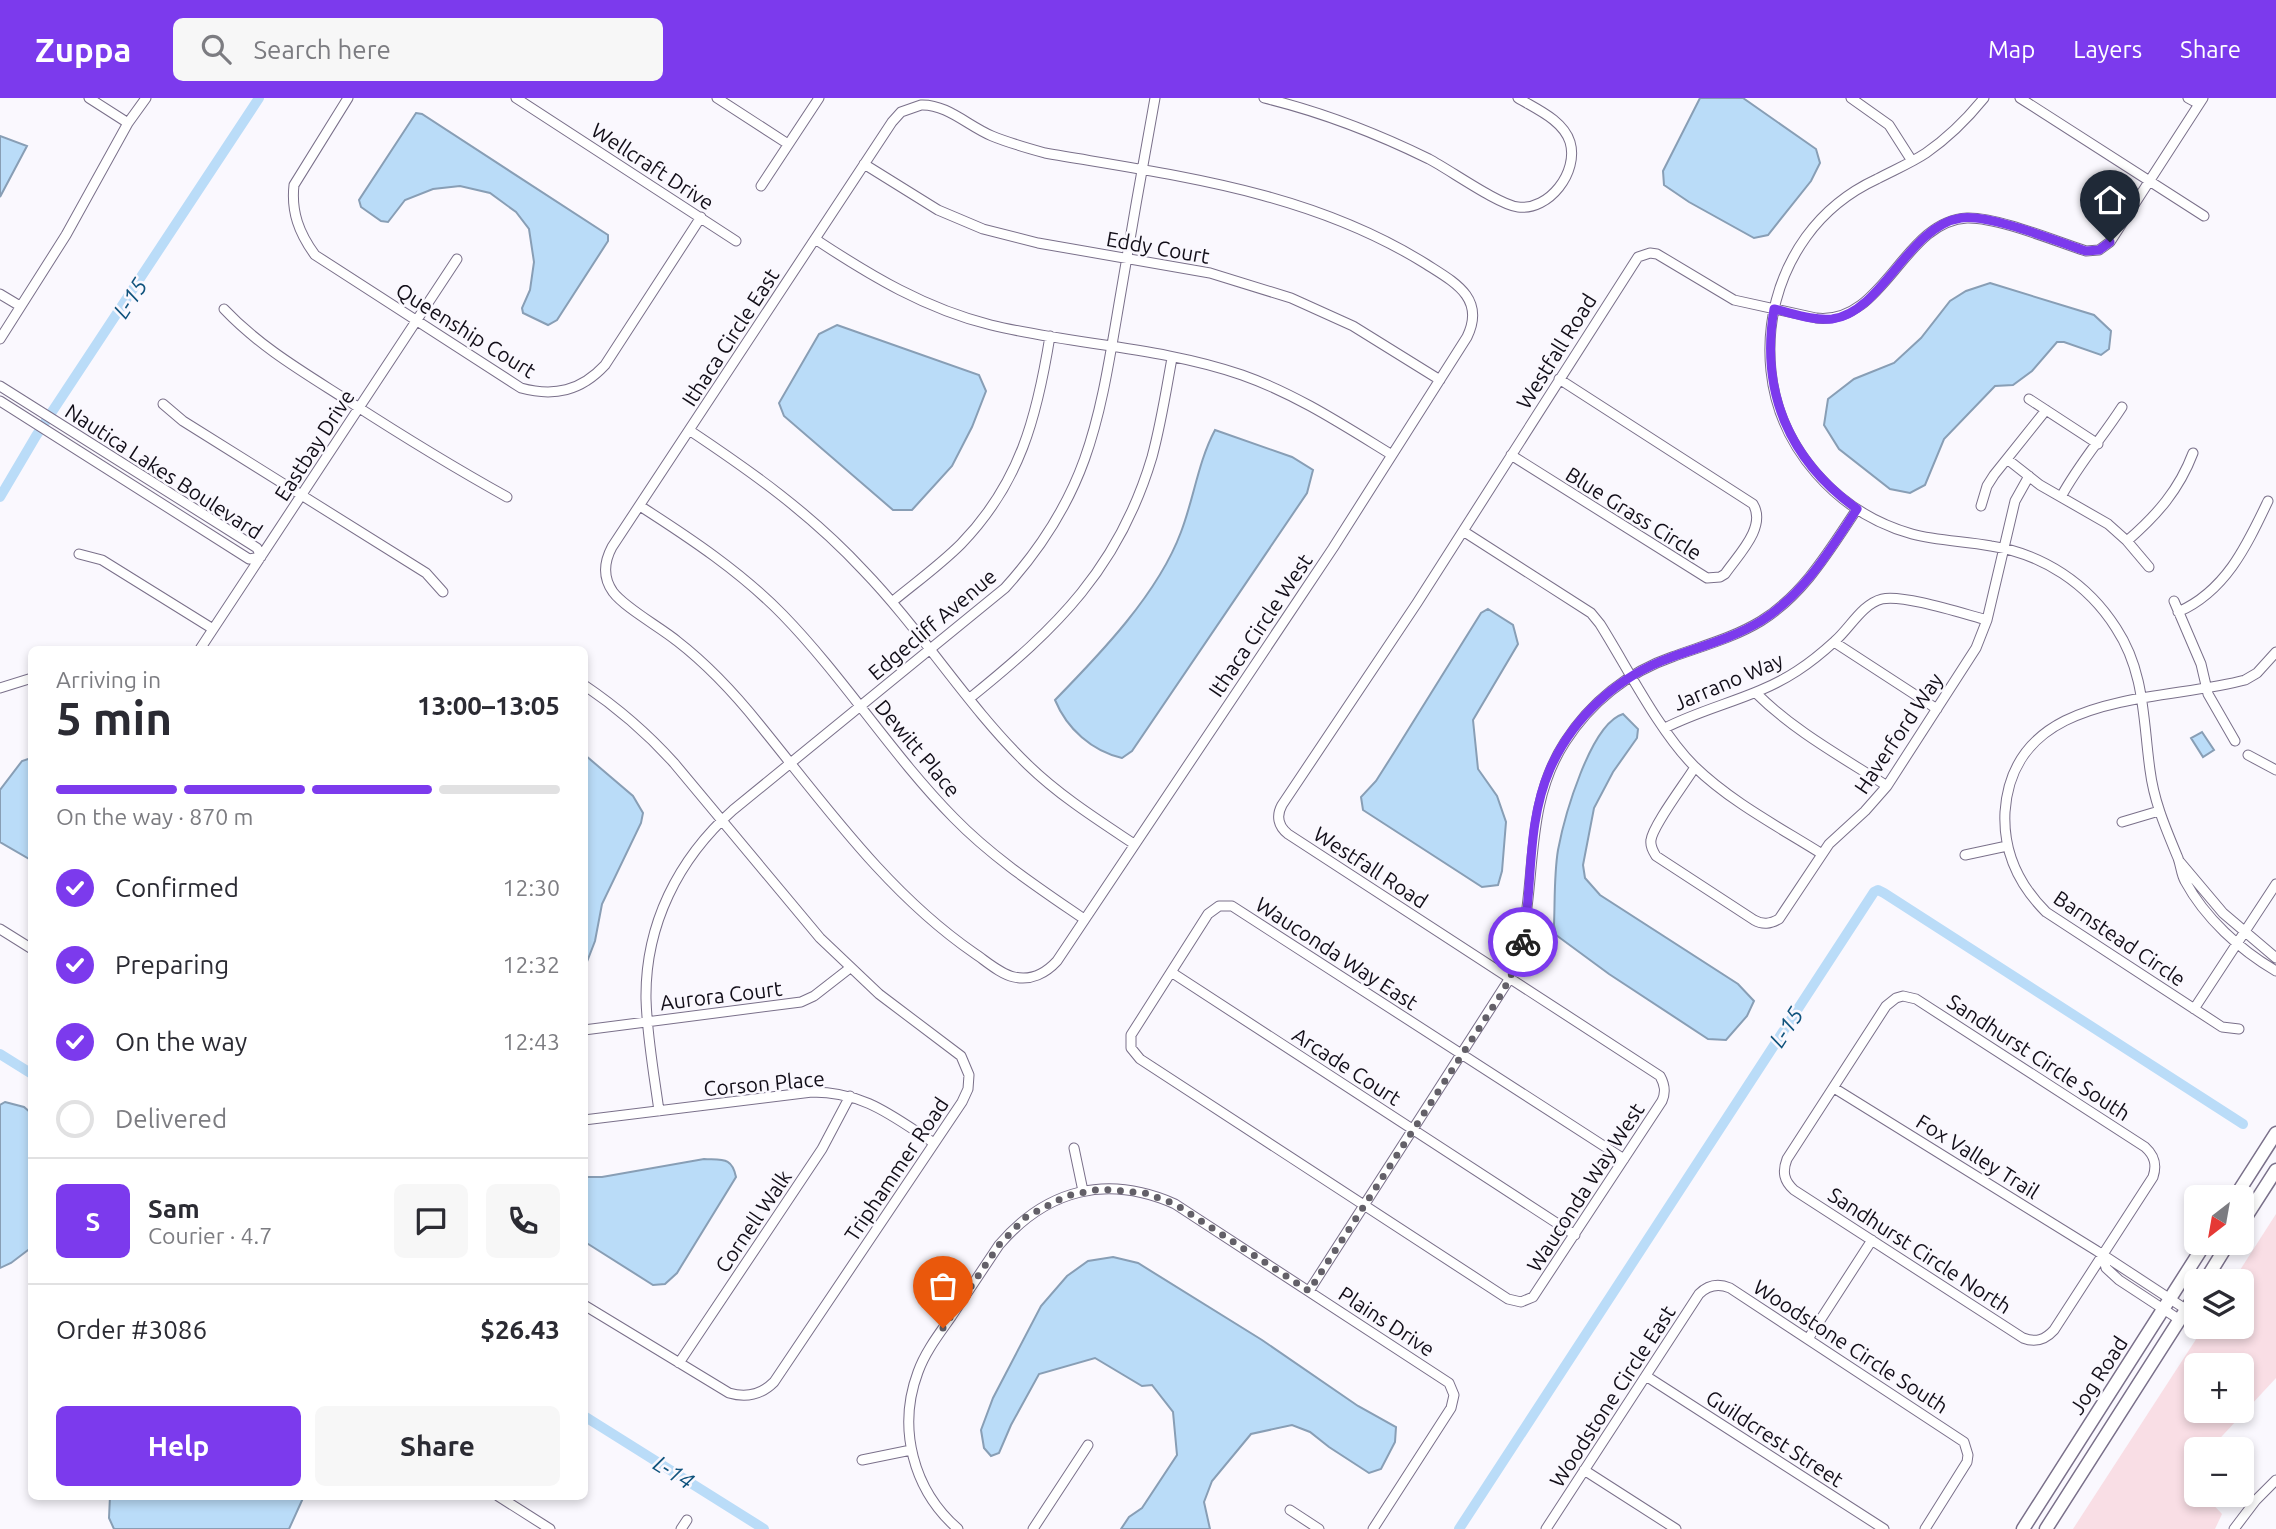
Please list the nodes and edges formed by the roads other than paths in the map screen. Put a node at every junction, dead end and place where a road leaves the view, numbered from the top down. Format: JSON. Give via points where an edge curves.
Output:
{"nodes":[{"id":1,"x":89,"y":98,"type":"edge"},
{"id":2,"x":146,"y":98,"type":"edge"},
{"id":3,"x":348,"y":98,"type":"edge"},
{"id":4,"x":516,"y":98,"type":"edge"},
{"id":5,"x":717,"y":98,"type":"edge"},
{"id":6,"x":819,"y":98,"type":"edge"},
{"id":7,"x":1155,"y":98,"type":"edge"},
{"id":8,"x":1264,"y":98,"type":"edge"},
{"id":9,"x":1518,"y":98,"type":"edge"},
{"id":10,"x":1851,"y":98,"type":"edge"},
{"id":11,"x":1984,"y":98,"type":"edge"},
{"id":12,"x":2020,"y":98,"type":"edge"},
{"id":13,"x":2188,"y":98,"type":"edge"},
{"id":14,"x":2201,"y":101,"type":"edge"},
{"id":15,"x":128,"y":124,"type":"junction"},
{"id":16,"x":788,"y":144,"type":"junction"},
{"id":17,"x":1912,"y":162,"type":"junction"},
{"id":18,"x":864,"y":164,"type":"junction"},
{"id":19,"x":1142,"y":170,"type":"junction"},
{"id":20,"x":2149,"y":181,"type":"junction"},
{"id":21,"x":761,"y":186,"type":"dead end"},
{"id":22,"x":2204,"y":216,"type":"dead end"},
{"id":23,"x":701,"y":217,"type":"junction"},
{"id":24,"x":815,"y":239,"type":"junction"},
{"id":25,"x":736,"y":241,"type":"dead end"},
{"id":26,"x":1127,"y":258,"type":"junction"},
{"id":27,"x":457,"y":259,"type":"dead end"},
{"id":28,"x":0,"y":294,"type":"edge"},
{"id":29,"x":20,"y":306,"type":"junction"},
{"id":30,"x":224,"y":309,"type":"dead end"},
{"id":31,"x":1774,"y":309,"type":"junction"},
{"id":32,"x":416,"y":321,"type":"junction"},
{"id":33,"x":1050,"y":336,"type":"junction"},
{"id":34,"x":0,"y":339,"type":"edge"},
{"id":35,"x":1111,"y":347,"type":"junction"},
{"id":36,"x":1172,"y":358,"type":"junction"},
{"id":37,"x":1559,"y":379,"type":"junction"},
{"id":38,"x":1440,"y":380,"type":"junction"},
{"id":39,"x":0,"y":386,"type":"edge"},
{"id":40,"x":2029,"y":399,"type":"dead end"},
{"id":41,"x":0,"y":401,"type":"edge"},
{"id":42,"x":163,"y":404,"type":"dead end"},
{"id":43,"x":359,"y":407,"type":"junction"},
{"id":44,"x":2122,"y":407,"type":"dead end"},
{"id":45,"x":2046,"y":411,"type":"junction"},
{"id":46,"x":689,"y":430,"type":"junction"},
{"id":47,"x":2098,"y":444,"type":"junction"},
{"id":48,"x":2193,"y":453,"type":"dead end"},
{"id":49,"x":1511,"y":455,"type":"junction"},
{"id":50,"x":1392,"y":456,"type":"junction"},
{"id":51,"x":2007,"y":459,"type":"junction"},
{"id":52,"x":2029,"y":477,"type":"junction"},
{"id":53,"x":301,"y":496,"type":"junction"},
{"id":54,"x":507,"y":497,"type":"dead end"},
{"id":55,"x":2061,"y":497,"type":"junction"},
{"id":56,"x":2268,"y":501,"type":"dead end"},
{"id":57,"x":640,"y":506,"type":"junction"},
{"id":58,"x":1981,"y":506,"type":"dead end"},
{"id":59,"x":1857,"y":509,"type":"junction"},
{"id":60,"x":1462,"y":531,"type":"junction"},
{"id":61,"x":2127,"y":541,"type":"junction"},
{"id":62,"x":2004,"y":548,"type":"junction"},
{"id":63,"x":79,"y":554,"type":"dead end"},
{"id":64,"x":261,"y":557,"type":"junction"},
{"id":65,"x":2149,"y":567,"type":"dead end"},
{"id":66,"x":443,"y":592,"type":"dead end"},
{"id":67,"x":2174,"y":601,"type":"dead end"},
{"id":68,"x":892,"y":602,"type":"junction"},
{"id":69,"x":2178,"y":612,"type":"junction"},
{"id":70,"x":1987,"y":620,"type":"junction"},
{"id":71,"x":212,"y":629,"type":"junction"},
{"id":72,"x":1834,"y":642,"type":"junction"},
{"id":73,"x":202,"y":646,"type":"edge"},
{"id":74,"x":931,"y":650,"type":"junction"},
{"id":75,"x":2276,"y":652,"type":"edge"},
{"id":76,"x":1632,"y":676,"type":"junction"},
{"id":77,"x":28,"y":679,"type":"edge"},
{"id":78,"x":0,"y":688,"type":"edge"},
{"id":79,"x":588,"y":688,"type":"edge"},
{"id":80,"x":2206,"y":688,"type":"junction"},
{"id":81,"x":1756,"y":692,"type":"junction"},
{"id":82,"x":970,"y":698,"type":"junction"},
{"id":83,"x":2143,"y":699,"type":"junction"},
{"id":84,"x":861,"y":707,"type":"junction"},
{"id":85,"x":1937,"y":709,"type":"junction"},
{"id":86,"x":1664,"y":728,"type":"junction"},
{"id":87,"x":2235,"y":741,"type":"dead end"},
{"id":88,"x":2248,"y":755,"type":"dead end"},
{"id":89,"x":791,"y":764,"type":"junction"},
{"id":90,"x":1695,"y":767,"type":"junction"},
{"id":91,"x":2276,"y":770,"type":"edge"},
{"id":92,"x":1887,"y":786,"type":"junction"},
{"id":93,"x":2159,"y":811,"type":"junction"},
{"id":94,"x":722,"y":820,"type":"junction"},
{"id":95,"x":2122,"y":822,"type":"dead end"},
{"id":96,"x":1134,"y":844,"type":"junction"},
{"id":97,"x":2007,"y":846,"type":"junction"},
{"id":98,"x":1822,"y":854,"type":"junction"},
{"id":99,"x":1965,"y":855,"type":"dead end"},
{"id":100,"x":2179,"y":861,"type":"junction"},
{"id":101,"x":2276,"y":884,"type":"edge"},
{"id":102,"x":1084,"y":919,"type":"junction"},
{"id":103,"x":0,"y":929,"type":"edge"},
{"id":104,"x":2245,"y":933,"type":"junction"},
{"id":105,"x":2239,"y":943,"type":"junction"},
{"id":106,"x":28,"y":946,"type":"edge"},
{"id":107,"x":2276,"y":958,"type":"edge"},
{"id":108,"x":850,"y":968,"type":"junction"},
{"id":109,"x":2276,"y":971,"type":"edge"},
{"id":110,"x":1171,"y":972,"type":"junction"},
{"id":111,"x":1510,"y":978,"type":"junction"},
{"id":112,"x":2194,"y":1009,"type":"junction"},
{"id":113,"x":648,"y":1022,"type":"junction"},
{"id":114,"x":2239,"y":1029,"type":"dead end"},
{"id":115,"x":588,"y":1030,"type":"edge"},
{"id":116,"x":1462,"y":1055,"type":"junction"},
{"id":117,"x":1834,"y":1087,"type":"junction"},
{"id":118,"x":850,"y":1096,"type":"junction"},
{"id":119,"x":659,"y":1111,"type":"junction"},
{"id":120,"x":588,"y":1120,"type":"edge"},
{"id":121,"x":1413,"y":1130,"type":"junction"},
{"id":122,"x":2276,"y":1133,"type":"edge"},
{"id":123,"x":934,"y":1143,"type":"junction"},
{"id":124,"x":1074,"y":1148,"type":"dead end"},
{"id":125,"x":1624,"y":1159,"type":"junction"},
{"id":126,"x":2276,"y":1170,"type":"edge"},
{"id":127,"x":2243,"y":1185,"type":"edge"},
{"id":128,"x":1083,"y":1191,"type":"junction"},
{"id":129,"x":2254,"y":1204,"type":"edge"},
{"id":130,"x":1365,"y":1205,"type":"junction"},
{"id":131,"x":1575,"y":1235,"type":"junction"},
{"id":132,"x":1872,"y":1240,"type":"junction"},
{"id":133,"x":2103,"y":1255,"type":"junction"},
{"id":134,"x":2198,"y":1255,"type":"edge"},
{"id":135,"x":1710,"y":1286,"type":"joint"},
{"id":136,"x":1309,"y":1291,"type":"junction"},
{"id":137,"x":2166,"y":1304,"type":"junction"},
{"id":138,"x":588,"y":1307,"type":"edge"},
{"id":139,"x":2183,"y":1315,"type":"joint"},
{"id":140,"x":1808,"y":1339,"type":"junction"},
{"id":141,"x":679,"y":1363,"type":"junction"},
{"id":142,"x":1646,"y":1376,"type":"junction"},
{"id":143,"x":1088,"y":1444,"type":"dead end"},
{"id":144,"x":911,"y":1450,"type":"junction"},
{"id":145,"x":862,"y":1460,"type":"dead end"},
{"id":146,"x":1584,"y":1470,"type":"junction"},
{"id":147,"x":2276,"y":1480,"type":"edge"},
{"id":148,"x":504,"y":1500,"type":"edge"},
{"id":149,"x":1290,"y":1510,"type":"dead end"},
{"id":150,"x":550,"y":1529,"type":"edge"},
{"id":151,"x":958,"y":1529,"type":"edge"},
{"id":152,"x":1033,"y":1529,"type":"edge"},
{"id":153,"x":1319,"y":1529,"type":"edge"},
{"id":154,"x":1373,"y":1529,"type":"edge"},
{"id":155,"x":1546,"y":1529,"type":"edge"},
{"id":156,"x":1676,"y":1529,"type":"edge"},
{"id":157,"x":1884,"y":1529,"type":"edge"},
{"id":158,"x":1925,"y":1529,"type":"edge"},
{"id":159,"x":2023,"y":1529,"type":"edge"},
{"id":160,"x":2046,"y":1529,"type":"edge"},
{"id":161,"x":2234,"y":1529,"type":"edge"}],
"edges":[{"from":1,"to":15,"type":"street"},
{"from":2,"to":15,"type":"street"},
{"from":3,"to":32,"type":"street","name":"Queenship Court","via":[[294,185],[295,218],[315,255]]},
{"from":4,"to":23,"type":"street","name":"Wellcraft Drive"},
{"from":5,"to":16,"type":"street"},
{"from":6,"to":16,"type":"street"},
{"from":7,"to":19,"type":"street","name":"Edgecliff Avenue"},
{"from":8,"to":9,"type":"street","via":[[1362,128],[1433,161],[1508,205],[1528,208],[1556,191],[1569,169],[1572,149],[1559,124]]},
{"from":10,"to":17,"type":"street","via":[[1889,125]]},
{"from":11,"to":17,"type":"street","via":[[1952,132]]},
{"from":12,"to":20,"type":"street"},
{"from":13,"to":14,"type":"street"},
{"from":14,"to":20,"type":"street","name":"Westfall Road"},
{"from":15,"to":29,"type":"street"},
{"from":16,"to":21,"type":"street"},
{"from":17,"to":31,"type":"street","via":[[1856,190],[1821,219],[1794,256]]},
{"from":18,"to":19,"type":"street","name":"Ithaca Circle East","via":[[896,117],[914,106],[928,105],[1019,146]]},
{"from":18,"to":24,"type":"street","name":"Ithaca Circle East"},
{"from":18,"to":26,"type":"street","name":"Eddy Court","via":[[925,203],[983,229]]},
{"from":19,"to":26,"type":"street","name":"Edgecliff Avenue"},
{"from":19,"to":38,"type":"street","name":"Ithaca Circle West","via":[[1245,189],[1320,212],[1386,242],[1454,282],[1468,297],[1472,324]]},
{"from":20,"to":22,"type":"street"},
{"from":20,"to":31,"type":"street","name":"Westfall Road","via":[[2110,242],[2099,250],[2086,251],[1983,219],[1961,218],[1929,234],[1848,314],[1823,319]]},
{"from":23,"to":25,"type":"street","name":"Wellcraft Drive"},
{"from":23,"to":32,"type":"street","name":"Queenship Court","via":[[605,365],[594,377],[566,392],[520,388]]},
{"from":24,"to":33,"type":"street","via":[[931,306],[991,325]]},
{"from":24,"to":46,"type":"street","name":"Ithaca Circle East"},
{"from":26,"to":35,"type":"street","name":"Edgecliff Avenue"},
{"from":26,"to":38,"type":"street","name":"Eddy Court","via":[[1210,274],[1291,298],[1353,326]]},
{"from":27,"to":32,"type":"street","name":"Eastbay Drive"},
{"from":28,"to":29,"type":"street"},
{"from":29,"to":34,"type":"street"},
{"from":30,"to":43,"type":"street","via":[[271,351]]},
{"from":31,"to":37,"type":"street","name":"Westfall Road","via":[[1727,297],[1657,254],[1644,254],[1633,262]]},
{"from":31,"to":59,"type":"street","via":[[1772,382],[1785,425],[1813,470]]},
{"from":32,"to":43,"type":"street","name":"Eastbay Drive"},
{"from":33,"to":35,"type":"street"},
{"from":33,"to":68,"type":"street","via":[[1030,433],[1006,485],[961,544]]},
{"from":35,"to":36,"type":"street"},
{"from":35,"to":74,"type":"street","name":"Edgecliff Avenue","via":[[1092,441],[1055,523],[1004,588]]},
{"from":36,"to":50,"type":"street","via":[[1279,390]]},
{"from":36,"to":82,"type":"street","via":[[1152,456],[1118,539],[1081,595],[1053,626]]},
{"from":37,"to":49,"type":"street","name":"Westfall Road"},
{"from":37,"to":49,"type":"street","name":"Blue Grass Circle","via":[[1753,504],[1758,516],[1755,529],[1726,574],[1707,578]]},
{"from":38,"to":50,"type":"street","name":"Ithaca Circle West"},
{"from":39,"to":64,"type":"street","name":"Nautica Lakes Boulevard","via":[[257,548]]},
{"from":40,"to":45,"type":"street"},
{"from":41,"to":64,"type":"street","name":"Nautica Lakes Boulevard","via":[[249,559]]},
{"from":42,"to":53,"type":"street"},
{"from":43,"to":53,"type":"street","name":"Eastbay Drive"},
{"from":43,"to":54,"type":"street"},
{"from":44,"to":47,"type":"street"},
{"from":45,"to":47,"type":"street"},
{"from":45,"to":51,"type":"street"},
{"from":46,"to":57,"type":"street","name":"Ithaca Circle East"},
{"from":46,"to":68,"type":"street","via":[[809,517]]},
{"from":47,"to":55,"type":"street"},
{"from":48,"to":61,"type":"street","via":[[2168,501]]},
{"from":49,"to":60,"type":"street","name":"Westfall Road"},
{"from":50,"to":96,"type":"street","name":"Ithaca Circle West"},
{"from":51,"to":52,"type":"street"},
{"from":51,"to":58,"type":"street","via":[[1987,486]]},
{"from":52,"to":55,"type":"street"},
{"from":52,"to":62,"type":"street","name":"Haverford Way","via":[[2015,501]]},
{"from":53,"to":64,"type":"street","name":"Eastbay Drive"},
{"from":53,"to":66,"type":"street","via":[[426,573]]},
{"from":55,"to":61,"type":"street","via":[[2108,524]]},
{"from":56,"to":69,"type":"street","via":[[2235,564],[2205,597]]},
{"from":57,"to":84,"type":"street","name":"Dewitt Place","via":[[755,589],[806,640]]},
{"from":57,"to":89,"type":"street","name":"Ithaca Circle East","via":[[609,554],[606,574],[610,587],[729,689]]},
{"from":59,"to":62,"type":"street","via":[[1912,534]]},
{"from":59,"to":76,"type":"street","via":[[1818,568],[1779,608],[1739,633]]},
{"from":60,"to":76,"type":"street","via":[[1591,613]]},
{"from":60,"to":111,"type":"street","name":"Westfall Road","via":[[1282,805],[1278,818],[1288,834]]},
{"from":61,"to":65,"type":"street"},
{"from":62,"to":70,"type":"street","name":"Haverford Way"},
{"from":62,"to":83,"type":"street","via":[[2048,564],[2095,600],[2131,656]]},
{"from":63,"to":71,"type":"street","via":[[102,560]]},
{"from":64,"to":71,"type":"street","name":"Eastbay Drive"},
{"from":67,"to":69,"type":"street"},
{"from":68,"to":74,"type":"street"},
{"from":69,"to":80,"type":"street","via":[[2201,664]]},
{"from":70,"to":72,"type":"street","name":"Jarrano Way","via":[[1887,598],[1868,606]]},
{"from":70,"to":85,"type":"street","name":"Haverford Way","via":[[1976,648]]},
{"from":71,"to":73,"type":"street","name":"Eastbay Drive"},
{"from":72,"to":81,"type":"street","name":"Jarrano Way","via":[[1796,672]]},
{"from":72,"to":85,"type":"street"},
{"from":74,"to":82,"type":"street"},
{"from":74,"to":84,"type":"street","name":"Edgecliff Avenue"},
{"from":75,"to":80,"type":"street","name":"Barnstead Circle","via":[[2251,677]]},
{"from":76,"to":86,"type":"street"},
{"from":76,"to":111,"type":"street","via":[[1579,723],[1550,770],[1533,832],[1522,945]]},
{"from":77,"to":78,"type":"street"},
{"from":79,"to":94,"type":"street","name":"Triphammer Road","via":[[653,740]]},
{"from":80,"to":83,"type":"street","name":"Barnstead Circle"},
{"from":80,"to":87,"type":"street"},
{"from":81,"to":86,"type":"street","name":"Jarrano Way"},
{"from":81,"to":92,"type":"street","via":[[1801,731]]},
{"from":82,"to":96,"type":"street","via":[[1050,785]]},
{"from":83,"to":93,"type":"street"},
{"from":83,"to":97,"type":"street","name":"Barnstead Circle","via":[[2081,712],[2035,743],[2009,792]]},
{"from":84,"to":89,"type":"street","name":"Edgecliff Avenue"},
{"from":84,"to":102,"type":"street","name":"Dewitt Place","via":[[963,827],[1005,864]]},
{"from":85,"to":92,"type":"street","name":"Haverford Way"},
{"from":86,"to":90,"type":"street"},
{"from":88,"to":91,"type":"street"},
{"from":89,"to":94,"type":"street","name":"Edgecliff Avenue"},
{"from":89,"to":102,"type":"street","name":"Ithaca Circle West","via":[[910,901],[1007,975],[1028,978],[1047,971]]},
{"from":90,"to":98,"type":"street"},
{"from":90,"to":98,"type":"street","name":"Haverford Way","via":[[1654,831],[1651,844],[1656,856],[1767,924],[1779,919]]},
{"from":92,"to":98,"type":"street","name":"Haverford Way"},
{"from":93,"to":95,"type":"street"},
{"from":93,"to":100,"type":"street"},
{"from":94,"to":108,"type":"street","name":"Triphammer Road","via":[[793,909]]},
{"from":94,"to":113,"type":"street","name":"Edgecliff Avenue","via":[[689,857],[662,909],[649,958]]},
{"from":96,"to":102,"type":"street","name":"Ithaca Circle West"},
{"from":97,"to":99,"type":"street"},
{"from":97,"to":112,"type":"street","name":"Barnstead Circle","via":[[2025,888],[2046,912]]},
{"from":100,"to":104,"type":"street"},
{"from":100,"to":105,"type":"street","via":[[2201,908]]},
{"from":101,"to":104,"type":"street"},
{"from":103,"to":106,"type":"street"},
{"from":104,"to":105,"type":"street"},
{"from":104,"to":107,"type":"street"},
{"from":105,"to":109,"type":"street"},
{"from":105,"to":112,"type":"street"},
{"from":108,"to":113,"type":"street","name":"Aurora Court","via":[[801,1002]]},
{"from":108,"to":123,"type":"street","name":"Triphammer Road","via":[[965,1062],[969,1082],[965,1096]]},
{"from":110,"to":116,"type":"street","name":"Wauconda Way East","via":[[1208,914],[1219,906],[1232,906]]},
{"from":110,"to":121,"type":"street","name":"Arcade Court"},
{"from":110,"to":130,"type":"street","name":"Wauconda Way East","via":[[1131,1035],[1135,1054]]},
{"from":111,"to":116,"type":"street"},
{"from":111,"to":125,"type":"street","name":"Wauconda Way West","via":[[1660,1076],[1665,1089],[1661,1101]]},
{"from":112,"to":114,"type":"street","name":"Barnstead Circle","via":[[2222,1027]]},
{"from":113,"to":115,"type":"street","name":"Aurora Court"},
{"from":113,"to":119,"type":"street","name":"Edgecliff Avenue"},
{"from":116,"to":121,"type":"street"},
{"from":116,"to":125,"type":"street"},
{"from":117,"to":132,"type":"street","name":"Sandhurst Circle North","via":[[1787,1159],[1784,1173],[1794,1190]]},
{"from":117,"to":133,"type":"street","name":"Fox Valley Trail"},
{"from":117,"to":133,"type":"street","name":"Sandhurst Circle South","via":[[1890,1001],[1903,996],[1916,999],[2150,1151],[2156,1164],[2153,1177]]},
{"from":118,"to":119,"type":"street","name":"Corson Place","via":[[812,1093]]},
{"from":118,"to":123,"type":"street","name":"Corson Place","via":[[880,1108]]},
{"from":118,"to":141,"type":"street","name":"Cornell Walk","via":[[822,1149]]},
{"from":119,"to":120,"type":"street","name":"Corson Place"},
{"from":121,"to":130,"type":"street"},
{"from":121,"to":131,"type":"street","name":"Arcade Court"},
{"from":122,"to":127,"type":"main road"},
{"from":123,"to":141,"type":"street","name":"Triphammer Road","via":[[769,1387],[750,1395],[729,1393]]},
{"from":124,"to":128,"type":"street"},
{"from":125,"to":131,"type":"street","name":"Wauconda Way West"},
{"from":126,"to":129,"type":"main road"},
{"from":128,"to":136,"type":"street","name":"Plains Drive","via":[[1132,1190],[1166,1200]]},
{"from":128,"to":144,"type":"street","name":"Plains Drive","via":[[1042,1206],[1012,1230],[929,1349],[909,1403]]},
{"from":130,"to":131,"type":"street","name":"Wauconda Way West","via":[[1515,1301],[1534,1297]]},
{"from":130,"to":136,"type":"street"},
{"from":132,"to":133,"type":"street","name":"Sandhurst Circle North","via":[[2030,1340],[2044,1339],[2054,1331]]},
{"from":132,"to":140,"type":"street"},
{"from":133,"to":137,"type":"street","name":"Fox Valley Trail"},
{"from":134,"to":137,"type":"main road","name":"Jog Road"},
{"from":135,"to":140,"type":"street","name":"Woodstone Circle South","via":[[1730,1289]]},
{"from":135,"to":142,"type":"street","name":"Woodstone Circle East","via":[[1699,1294]]},
{"from":136,"to":154,"type":"street","name":"Plains Drive","via":[[1453,1389],[1451,1408]]},
{"from":137,"to":139,"type":"street","name":"Fox Valley Trail"},
{"from":137,"to":159,"type":"main road","name":"Jog Road"},
{"from":138,"to":141,"type":"street","name":"Triphammer Road"},
{"from":139,"to":160,"type":"main road","name":"Jog Road"},
{"from":140,"to":158,"type":"street","name":"Woodstone Circle South","via":[[1959,1437],[1967,1448],[1965,1468]]},
{"from":142,"to":146,"type":"street","name":"Woodstone Circle East"},
{"from":142,"to":157,"type":"street","name":"Guildcrest Street"},
{"from":143,"to":152,"type":"street"},
{"from":144,"to":145,"type":"street"},
{"from":144,"to":151,"type":"street","name":"Plains Drive","via":[[926,1491]]},
{"from":146,"to":155,"type":"street","name":"Woodstone Circle East"},
{"from":146,"to":156,"type":"street"},
{"from":147,"to":161,"type":"street"},
{"from":148,"to":150,"type":"street"},
{"from":149,"to":153,"type":"street"}]}
